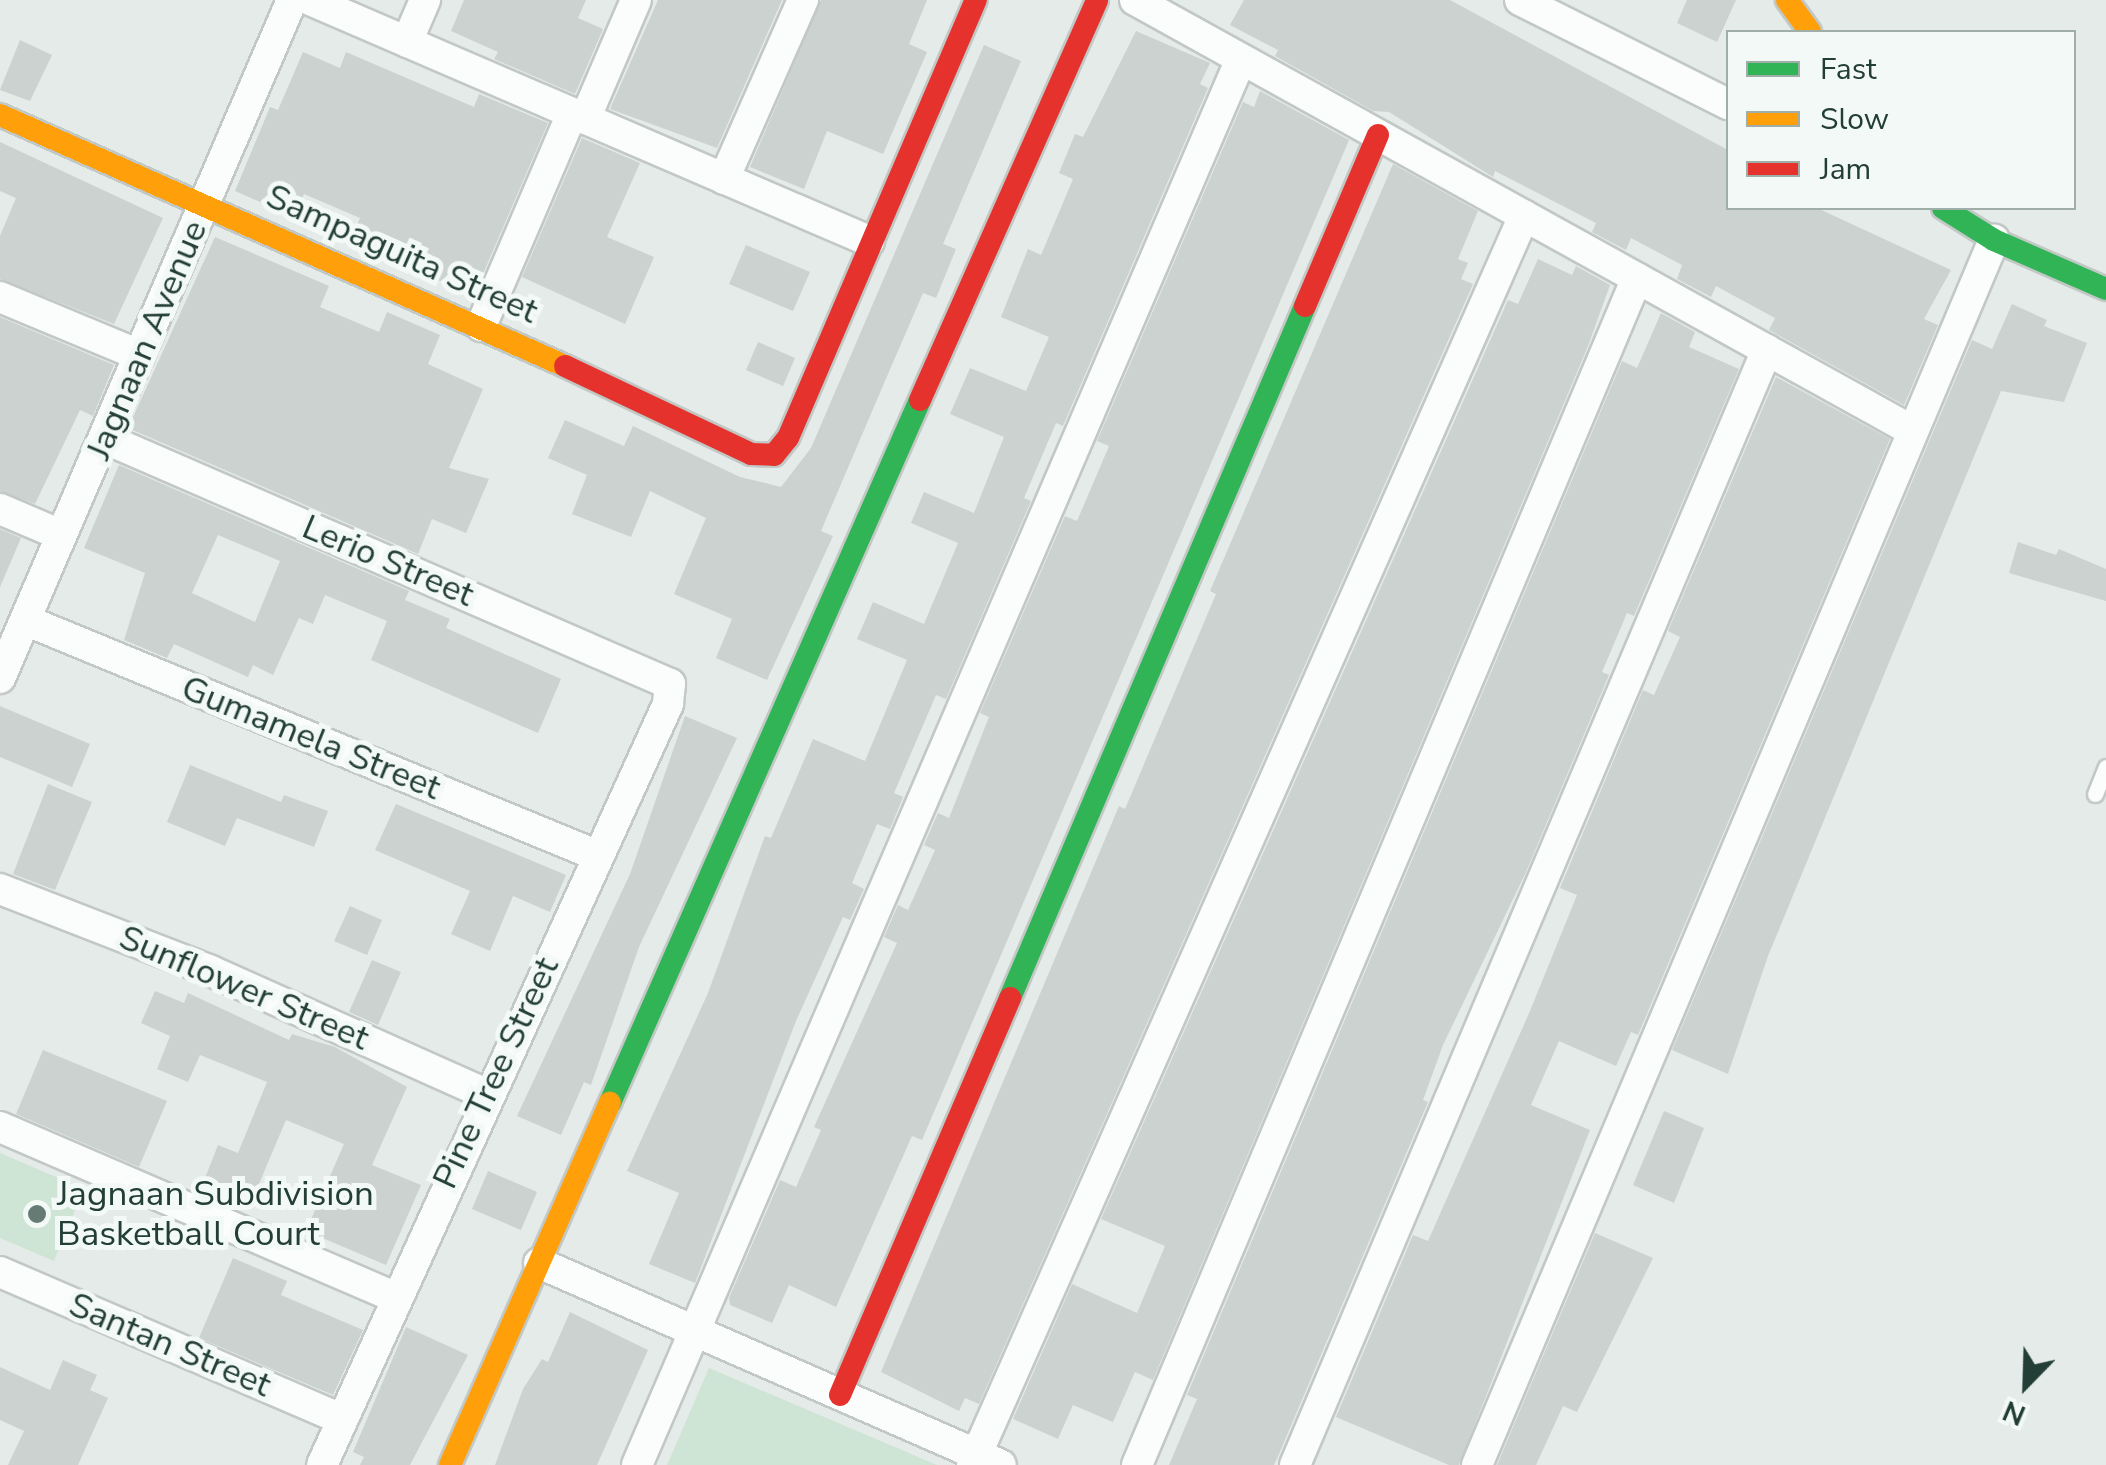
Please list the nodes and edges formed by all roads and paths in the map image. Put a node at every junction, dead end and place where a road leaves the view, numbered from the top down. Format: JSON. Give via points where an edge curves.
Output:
{"nodes":[{"id":1,"x":292,"y":0,"type":"edge"},
{"id":2,"x":310,"y":0,"type":"edge"},
{"id":3,"x":426,"y":0,"type":"edge"},
{"id":4,"x":636,"y":0,"type":"edge"},
{"id":5,"x":802,"y":0,"type":"edge"},
{"id":6,"x":976,"y":0,"type":"edge"},
{"id":7,"x":1097,"y":0,"type":"edge"},
{"id":8,"x":1135,"y":0,"type":"edge"},
{"id":9,"x":1520,"y":0,"type":"edge"},
{"id":10,"x":1787,"y":0,"type":"edge"},
{"id":11,"x":1809,"y":30,"type":"edge"},
{"id":12,"x":407,"y":42,"type":"junction"},
{"id":13,"x":1242,"y":59,"type":"junction"},
{"id":14,"x":1726,"y":103,"type":"edge"},
{"id":15,"x":0,"y":116,"type":"edge"},
{"id":16,"x":579,"y":117,"type":"junction"},
{"id":17,"x":1378,"y":135,"type":"junction"},
{"id":18,"x":724,"y":179,"type":"junction"},
{"id":19,"x":204,"y":204,"type":"junction"},
{"id":20,"x":1942,"y":210,"type":"edge"},
{"id":21,"x":1524,"y":216,"type":"junction"},
{"id":22,"x":1994,"y":240,"type":"junction"},
{"id":23,"x":870,"y":241,"type":"junction"},
{"id":24,"x":1637,"y":278,"type":"junction"},
{"id":25,"x":2106,"y":289,"type":"edge"},
{"id":26,"x":0,"y":297,"type":"edge"},
{"id":27,"x":481,"y":326,"type":"junction"},
{"id":28,"x":1767,"y":350,"type":"junction"},
{"id":29,"x":139,"y":355,"type":"junction"},
{"id":30,"x":1913,"y":431,"type":"junction"},
{"id":31,"x":106,"y":439,"type":"junction"},
{"id":32,"x":0,"y":509,"type":"edge"},
{"id":33,"x":61,"y":535,"type":"junction"},
{"id":34,"x":25,"y":620,"type":"junction"},
{"id":35,"x":0,"y":678,"type":"edge"},
{"id":36,"x":670,"y":684,"type":"joint"},
{"id":37,"x":2106,"y":767,"type":"edge"},
{"id":38,"x":2095,"y":794,"type":"dead end"},
{"id":39,"x":596,"y":856,"type":"junction"},
{"id":40,"x":0,"y":889,"type":"edge"},
{"id":41,"x":486,"y":1094,"type":"junction"},
{"id":42,"x":0,"y":1127,"type":"edge"},
{"id":43,"x":539,"y":1263,"type":"junction"},
{"id":44,"x":0,"y":1272,"type":"edge"},
{"id":45,"x":394,"y":1297,"type":"junction"},
{"id":46,"x":694,"y":1331,"type":"junction"},
{"id":47,"x":840,"y":1395,"type":"junction"},
{"id":48,"x":341,"y":1419,"type":"junction"},
{"id":49,"x":983,"y":1462,"type":"edge"},
{"id":50,"x":322,"y":1465,"type":"edge"},
{"id":51,"x":450,"y":1465,"type":"edge"},
{"id":52,"x":637,"y":1465,"type":"edge"},
{"id":53,"x":1137,"y":1465,"type":"edge"},
{"id":54,"x":1295,"y":1465,"type":"edge"},
{"id":55,"x":1476,"y":1465,"type":"edge"}],
"edges":[{"from":1,"to":19,"type":"street","name":"Jagnaan Avenue"},
{"from":2,"to":12,"type":"street"},
{"from":3,"to":12,"type":"street"},
{"from":4,"to":16,"type":"street"},
{"from":5,"to":18,"type":"street"},
{"from":6,"to":23,"type":"street"},
{"from":7,"to":43,"type":"street"},
{"from":8,"to":13,"type":"street"},
{"from":9,"to":14,"type":"street"},
{"from":10,"to":11,"type":"street"},
{"from":12,"to":16,"type":"street"},
{"from":13,"to":17,"type":"street"},
{"from":13,"to":46,"type":"street"},
{"from":15,"to":19,"type":"street","name":"Sampaguita Street"},
{"from":16,"to":18,"type":"street"},
{"from":16,"to":27,"type":"street"},
{"from":17,"to":21,"type":"street"},
{"from":17,"to":47,"type":"street"},
{"from":18,"to":23,"type":"street"},
{"from":19,"to":27,"type":"street","name":"Sampaguita Street"},
{"from":19,"to":29,"type":"street","name":"Jagnaan Avenue"},
{"from":20,"to":22,"type":"street"},
{"from":21,"to":24,"type":"street"},
{"from":21,"to":49,"type":"street"},
{"from":22,"to":25,"type":"street"},
{"from":22,"to":30,"type":"street"},
{"from":23,"to":27,"type":"street","name":"Sampaguita Street","via":[[788,438],[774,455],[751,454]]},
{"from":24,"to":28,"type":"street"},
{"from":24,"to":53,"type":"street"},
{"from":26,"to":29,"type":"street"},
{"from":28,"to":30,"type":"street"},
{"from":28,"to":54,"type":"street"},
{"from":29,"to":31,"type":"street","name":"Jagnaan Avenue"},
{"from":30,"to":55,"type":"street"},
{"from":31,"to":33,"type":"street","name":"Jagnaan Avenue"},
{"from":31,"to":36,"type":"street","name":"Lerio Street"},
{"from":32,"to":33,"type":"street"},
{"from":33,"to":34,"type":"street","name":"Jagnaan Avenue"},
{"from":34,"to":35,"type":"street","name":"Jagnaan Avenue"},
{"from":34,"to":39,"type":"street","name":"Gumamela Street"},
{"from":36,"to":39,"type":"street","name":"Pine Tree Street","via":[[668,704]]},
{"from":37,"to":38,"type":"lane"},
{"from":39,"to":41,"type":"street","name":"Pine Tree Street"},
{"from":40,"to":41,"type":"street","name":"Sunflower Street","via":[[211,971]]},
{"from":41,"to":45,"type":"street","name":"Pine Tree Street"},
{"from":42,"to":45,"type":"street"},
{"from":43,"to":46,"type":"street"},
{"from":43,"to":51,"type":"street"},
{"from":44,"to":48,"type":"street","name":"Santan Street"},
{"from":45,"to":48,"type":"street","name":"Pine Tree Street"},
{"from":46,"to":47,"type":"street"},
{"from":46,"to":52,"type":"street"},
{"from":47,"to":49,"type":"street"},
{"from":48,"to":50,"type":"street","name":"Pine Tree Street"}]}
